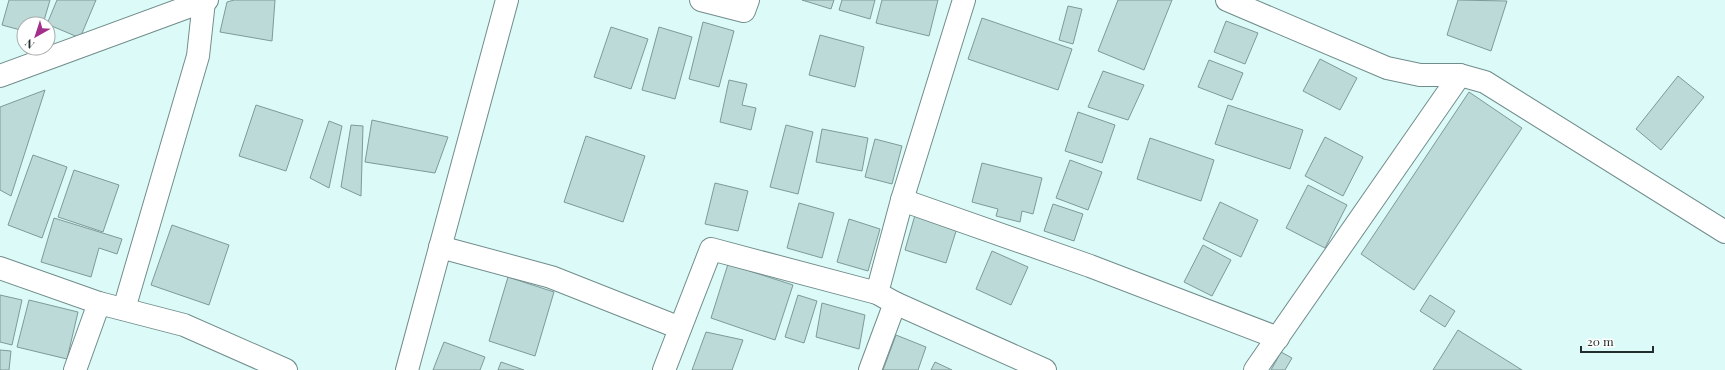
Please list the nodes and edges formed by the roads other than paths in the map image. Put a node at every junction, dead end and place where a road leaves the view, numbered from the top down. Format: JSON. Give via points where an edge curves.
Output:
{"nodes":[{"id":1,"x":206,"y":0,"type":"edge"},
{"id":2,"x":507,"y":0,"type":"edge"},
{"id":3,"x":700,"y":0,"type":"edge"},
{"id":4,"x":748,"y":0,"type":"edge"},
{"id":5,"x":964,"y":0,"type":"edge"},
{"id":6,"x":1227,"y":0,"type":"edge"},
{"id":7,"x":1460,"y":75,"type":"junction"},
{"id":8,"x":0,"y":76,"type":"edge"},
{"id":9,"x":902,"y":200,"type":"junction"},
{"id":10,"x":1725,"y":232,"type":"edge"},
{"id":11,"x":440,"y":246,"type":"junction"},
{"id":12,"x":0,"y":268,"type":"edge"},
{"id":13,"x":886,"y":298,"type":"junction"},
{"id":14,"x":99,"y":303,"type":"junction"},
{"id":15,"x":124,"y":309,"type":"junction"},
{"id":16,"x":680,"y":328,"type":"junction"},
{"id":17,"x":1278,"y":338,"type":"junction"},
{"id":18,"x":75,"y":370,"type":"edge"},
{"id":19,"x":286,"y":370,"type":"edge"},
{"id":20,"x":407,"y":370,"type":"edge"},
{"id":21,"x":664,"y":370,"type":"edge"},
{"id":22,"x":870,"y":370,"type":"edge"},
{"id":23,"x":1045,"y":370,"type":"edge"},
{"id":24,"x":1256,"y":370,"type":"edge"}],
"edges":[{"from":1,"to":8,"type":"street"},
{"from":1,"to":15,"type":"street","via":[[198,56]]},
{"from":2,"to":11,"type":"street"},
{"from":3,"to":4,"type":"street","via":[[744,11]]},
{"from":5,"to":9,"type":"street"},
{"from":6,"to":7,"type":"street","via":[[1387,68],[1420,75]]},
{"from":7,"to":10,"type":"street","via":[[1485,82]]},
{"from":7,"to":17,"type":"street"},
{"from":9,"to":13,"type":"street"},
{"from":9,"to":17,"type":"street","via":[[1090,266]]},
{"from":11,"to":16,"type":"street","via":[[551,277]]},
{"from":11,"to":20,"type":"street"},
{"from":12,"to":14,"type":"street"},
{"from":13,"to":16,"type":"street","via":[[711,249]]},
{"from":13,"to":22,"type":"street"},
{"from":13,"to":23,"type":"street"},
{"from":14,"to":15,"type":"street"},
{"from":14,"to":18,"type":"street"},
{"from":15,"to":19,"type":"street","via":[[184,325]]},
{"from":16,"to":21,"type":"street"},
{"from":17,"to":24,"type":"street"}]}
